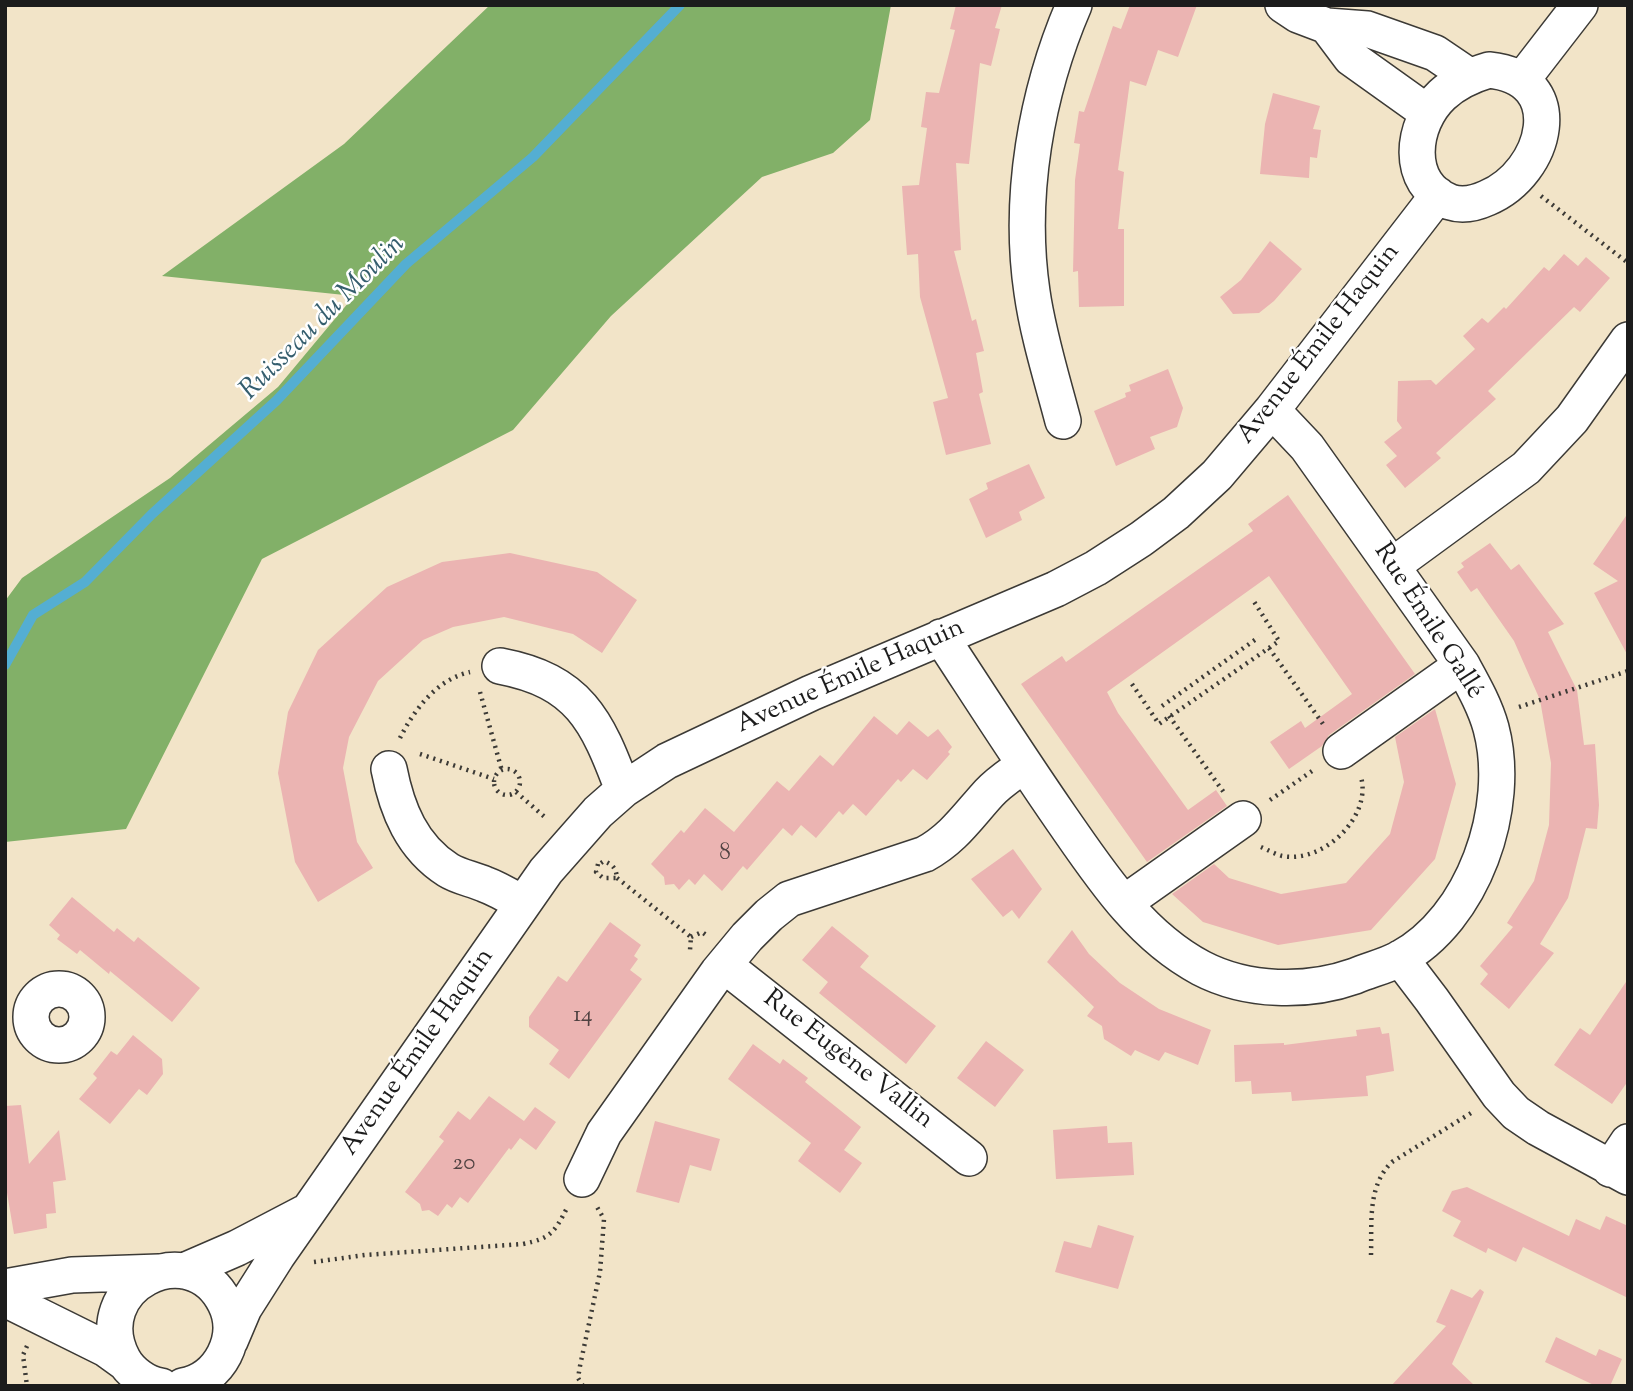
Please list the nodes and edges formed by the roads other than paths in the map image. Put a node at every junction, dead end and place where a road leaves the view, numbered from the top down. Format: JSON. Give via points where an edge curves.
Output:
{"nodes":[{"id":1,"x":1074,"y":5,"type":"edge"},
{"id":2,"x":1580,"y":5,"type":"edge"},
{"id":3,"x":1303,"y":13,"type":"edge"},
{"id":4,"x":1469,"y":76,"type":"junction"},
{"id":5,"x":1522,"y":80,"type":"junction"},
{"id":6,"x":1428,"y":113,"type":"junction"},
{"id":7,"x":1438,"y":195,"type":"junction"},
{"id":8,"x":1628,"y":340,"type":"edge"},
{"id":9,"x":1272,"y":410,"type":"junction"},
{"id":10,"x":1063,"y":421,"type":"dead end"},
{"id":11,"x":1392,"y":566,"type":"junction"},
{"id":12,"x":941,"y":637,"type":"junction"},
{"id":13,"x":1462,"y":665,"type":"junction"},
{"id":14,"x":487,"y":668,"type":"road end"},
{"id":15,"x":1341,"y":751,"type":"road end"},
{"id":16,"x":393,"y":757,"type":"road end"},
{"id":17,"x":1024,"y":765,"type":"junction"},
{"id":18,"x":623,"y":790,"type":"junction"},
{"id":19,"x":1243,"y":819,"type":"road end"},
{"id":20,"x":1124,"y":902,"type":"junction"},
{"id":21,"x":523,"y":904,"type":"junction"},
{"id":22,"x":1399,"y":958,"type":"junction"},
{"id":23,"x":721,"y":968,"type":"junction"},
{"id":24,"x":969,"y":1158,"type":"dead end"},
{"id":25,"x":1622,"y":1162,"type":"edge"},
{"id":26,"x":582,"y":1179,"type":"road end"},
{"id":27,"x":310,"y":1209,"type":"junction"},
{"id":28,"x":171,"y":1272,"type":"junction"},
{"id":29,"x":5,"y":1287,"type":"edge"},
{"id":30,"x":5,"y":1299,"type":"edge"},
{"id":31,"x":222,"y":1363,"type":"edge"},
{"id":32,"x":143,"y":1378,"type":"edge"},
{"id":33,"x":183,"y":1386,"type":"edge"}],
"edges":[{"from":1,"to":10,"type":"street","via":[[1044,97],[1027,201],[1032,292]]},
{"from":2,"to":5,"type":"street"},
{"from":3,"to":4,"type":"street","via":[[1435,53]]},
{"from":3,"to":6,"type":"street","via":[[1351,58]]},
{"from":4,"to":5,"type":"street","via":[[1489,70]]},
{"from":4,"to":6,"type":"street","via":[[1441,96]]},
{"from":5,"to":7,"type":"street","via":[[1536,94],[1541,113],[1538,146],[1525,171],[1506,189],[1480,201],[1458,204]]},
{"from":6,"to":7,"type":"street","via":[[1416,151],[1419,174]]},
{"from":7,"to":9,"type":"street","name":"Avenue Émile Haquin"},
{"from":8,"to":11,"type":"street","via":[[1572,419],[1526,468]]},
{"from":9,"to":11,"type":"street","name":"Rue Émile Gallé","via":[[1307,447]]},
{"from":9,"to":12,"type":"street","name":"Avenue Émile Haquin","via":[[1217,475],[1141,539],[1056,589]]},
{"from":11,"to":13,"type":"street","name":"Rue Émile Gallé"},
{"from":12,"to":17,"type":"street","name":"Rue Émile Gallé"},
{"from":12,"to":18,"type":"street","name":"Avenue Émile Haquin","via":[[677,757]]},
{"from":13,"to":15,"type":"street"},
{"from":13,"to":22,"type":"street","name":"Rue Émile Gallé","via":[[1487,717],[1495,750],[1494,807],[1486,846],[1449,914]]},
{"from":14,"to":18,"type":"street","via":[[538,675],[565,691],[595,725]]},
{"from":16,"to":21,"type":"street","via":[[395,799],[426,854],[450,872]]},
{"from":17,"to":20,"type":"street","name":"Rue Émile Gallé"},
{"from":17,"to":23,"type":"street","via":[[991,791],[940,846],[789,900],[747,937]]},
{"from":18,"to":21,"type":"street","name":"Avenue Émile Haquin","via":[[571,840]]},
{"from":19,"to":20,"type":"street"},
{"from":20,"to":22,"type":"street","name":"Rue Émile Gallé","via":[[1174,951],[1215,975],[1255,985],[1300,988],[1340,981]]},
{"from":21,"to":27,"type":"street","name":"Avenue Émile Haquin"},
{"from":22,"to":25,"type":"street","via":[[1516,1113],[1538,1128]]},
{"from":23,"to":24,"type":"street","name":"Rue Eugène Vallin"},
{"from":23,"to":26,"type":"street","via":[[604,1133]]},
{"from":27,"to":28,"type":"street","name":"Avenue Émile Haquin","via":[[237,1248]]},
{"from":27,"to":31,"type":"street","name":"Avenue Émile Haquin","via":[[244,1308]]},
{"from":28,"to":29,"type":"street","via":[[72,1275]]},
{"from":28,"to":31,"type":"street","via":[[202,1278],[226,1304],[231,1322]]},
{"from":28,"to":32,"type":"street","via":[[141,1279],[118,1308],[116,1345]]},
{"from":30,"to":32,"type":"street","via":[[106,1349]]},
{"from":31,"to":33,"type":"street","via":[[207,1376]]}]}
